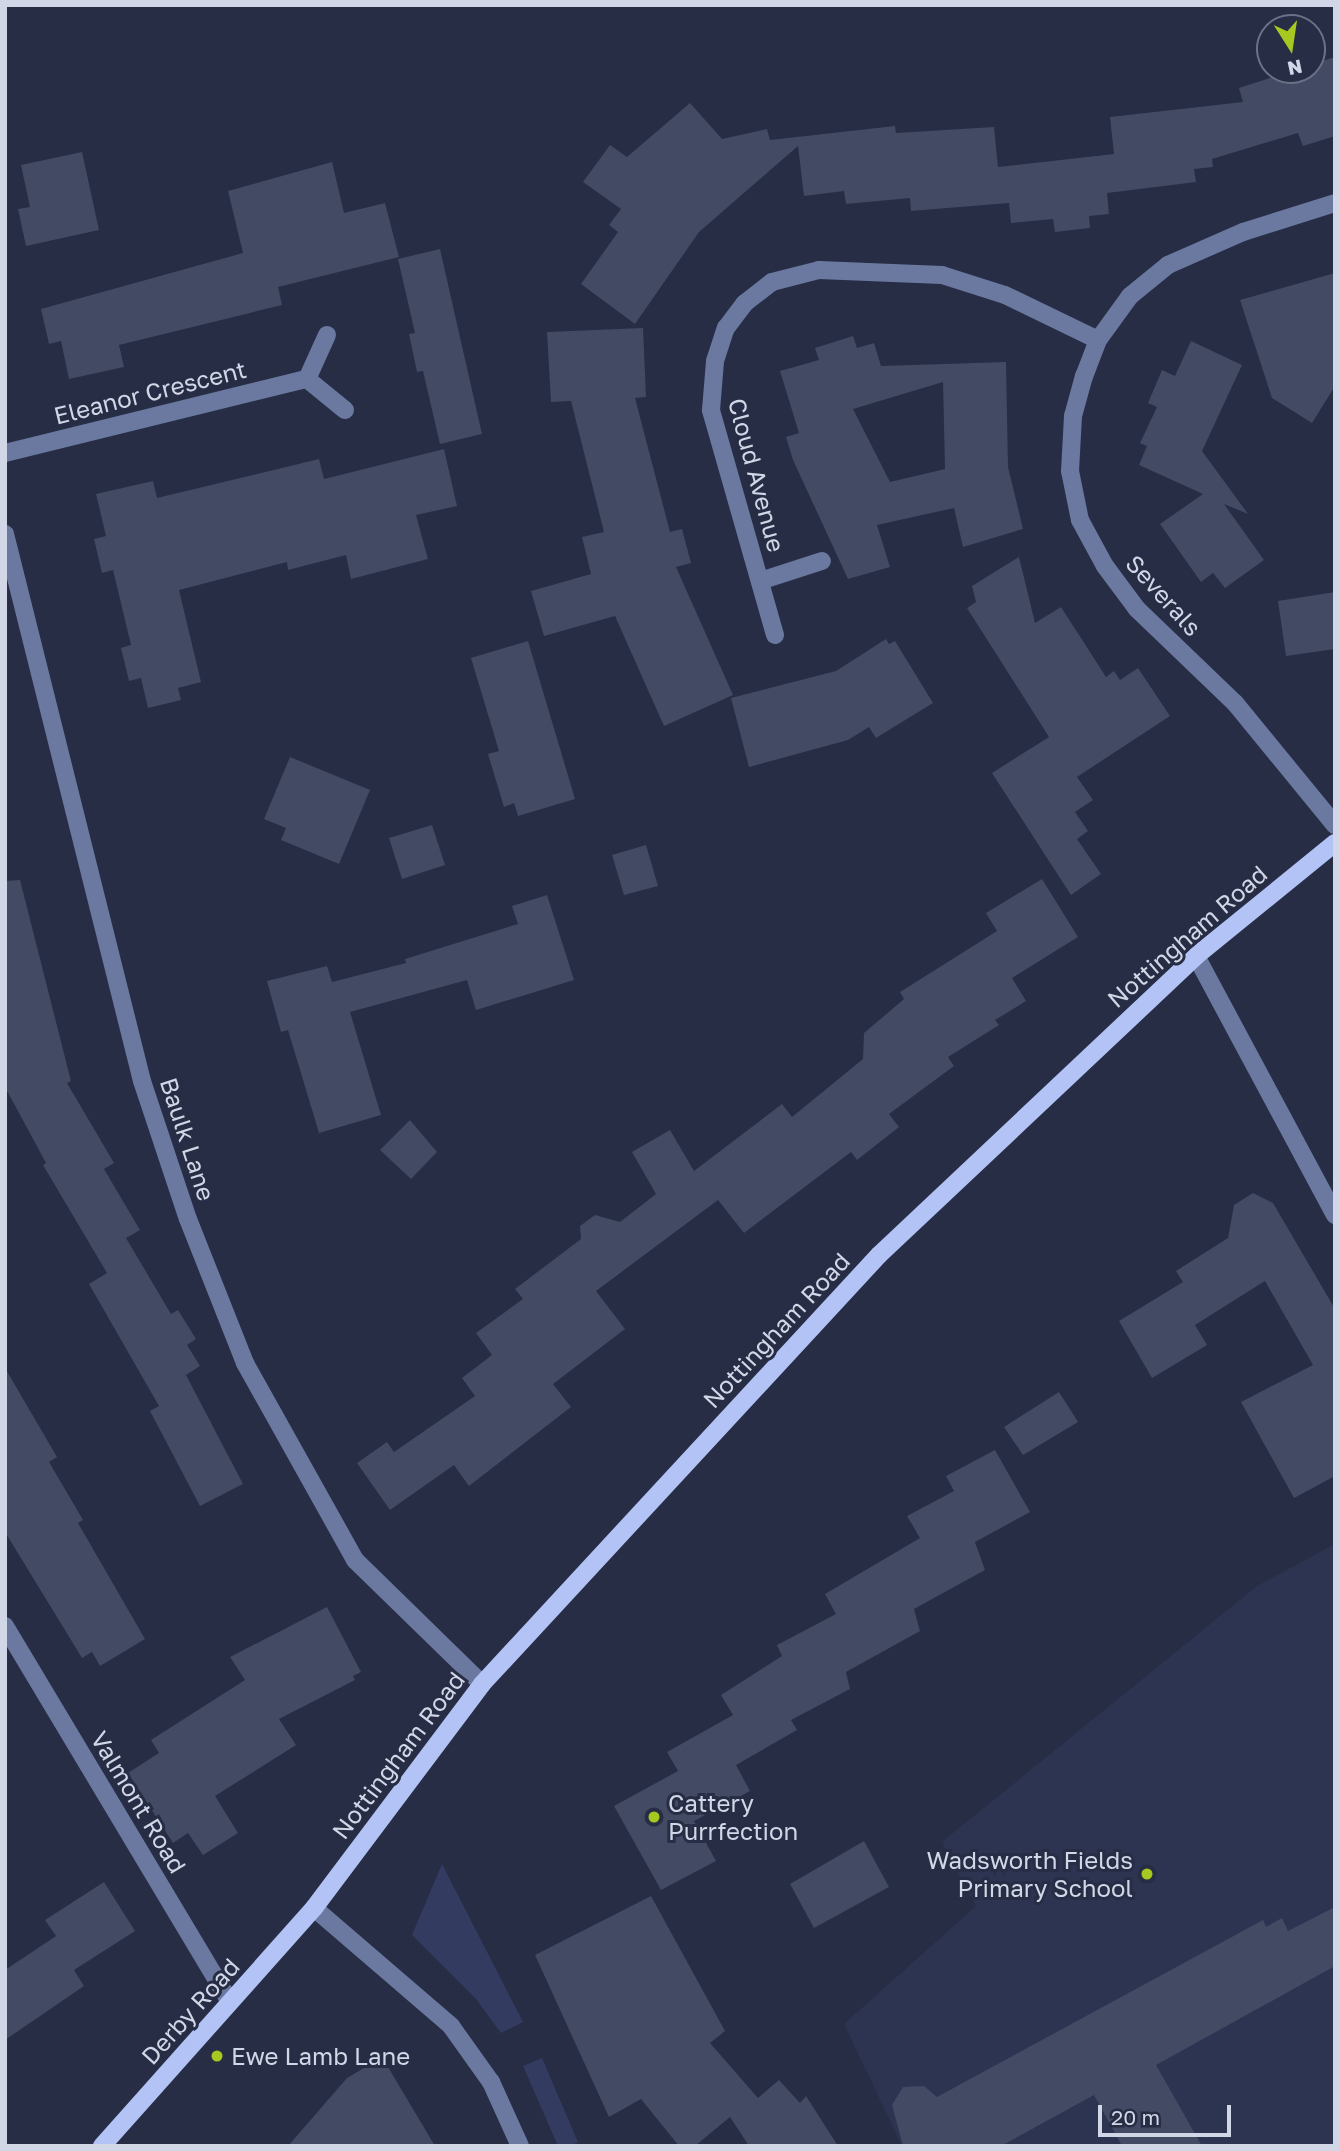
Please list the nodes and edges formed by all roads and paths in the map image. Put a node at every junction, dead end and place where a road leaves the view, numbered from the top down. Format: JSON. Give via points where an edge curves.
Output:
{"nodes":[{"id":1,"x":1335,"y":203,"type":"edge"},
{"id":2,"x":327,"y":335,"type":"dead end"},
{"id":3,"x":1098,"y":340,"type":"junction"},
{"id":4,"x":307,"y":379,"type":"junction"},
{"id":5,"x":345,"y":410,"type":"dead end"},
{"id":6,"x":5,"y":453,"type":"edge"},
{"id":7,"x":5,"y":534,"type":"edge"},
{"id":8,"x":822,"y":561,"type":"dead end"},
{"id":9,"x":760,"y":581,"type":"junction"},
{"id":10,"x":775,"y":635,"type":"dead end"},
{"id":11,"x":1335,"y":825,"type":"edge"},
{"id":12,"x":1335,"y":843,"type":"edge"},
{"id":13,"x":1196,"y":956,"type":"junction"},
{"id":14,"x":1335,"y":1215,"type":"edge"},
{"id":15,"x":5,"y":1626,"type":"edge"},
{"id":16,"x":482,"y":1684,"type":"junction"},
{"id":17,"x":314,"y":1908,"type":"junction"},
{"id":18,"x":230,"y":2003,"type":"junction"},
{"id":19,"x":102,"y":2146,"type":"edge"},
{"id":20,"x":520,"y":2146,"type":"edge"}],
"edges":[{"from":1,"to":3,"type":"street","name":"Severals","via":[[1243,232],[1168,265],[1130,296]]},
{"from":2,"to":4,"type":"street"},
{"from":3,"to":9,"type":"street","name":"Cloud Avenue","via":[[1005,295],[942,275],[819,270],[772,282],[745,303],[726,328],[710,382],[711,410]]},
{"from":3,"to":11,"type":"street","name":"Severals","via":[[1073,416],[1070,471],[1080,520],[1105,566],[1137,609],[1235,703]]},
{"from":4,"to":5,"type":"street"},
{"from":4,"to":6,"type":"street","name":"Eleanor Crescent"},
{"from":7,"to":16,"type":"street","name":"Baulk Lane","via":[[142,1081],[188,1219],[245,1363],[355,1560]]},
{"from":8,"to":9,"type":"street","name":"Cloud Avenue"},
{"from":9,"to":10,"type":"street","name":"Cloud Avenue"},
{"from":12,"to":13,"type":"main road","name":"Nottingham Road"},
{"from":13,"to":14,"type":"street"},
{"from":13,"to":16,"type":"main road","name":"Nottingham Road","via":[[879,1255]]},
{"from":15,"to":18,"type":"street","name":"Valmont Road"},
{"from":16,"to":17,"type":"main road","name":"Nottingham Road"},
{"from":17,"to":18,"type":"main road","name":"Derby Road"},
{"from":17,"to":20,"type":"street","via":[[451,2026],[491,2082]]},
{"from":18,"to":19,"type":"main road","name":"Derby Road"}]}
